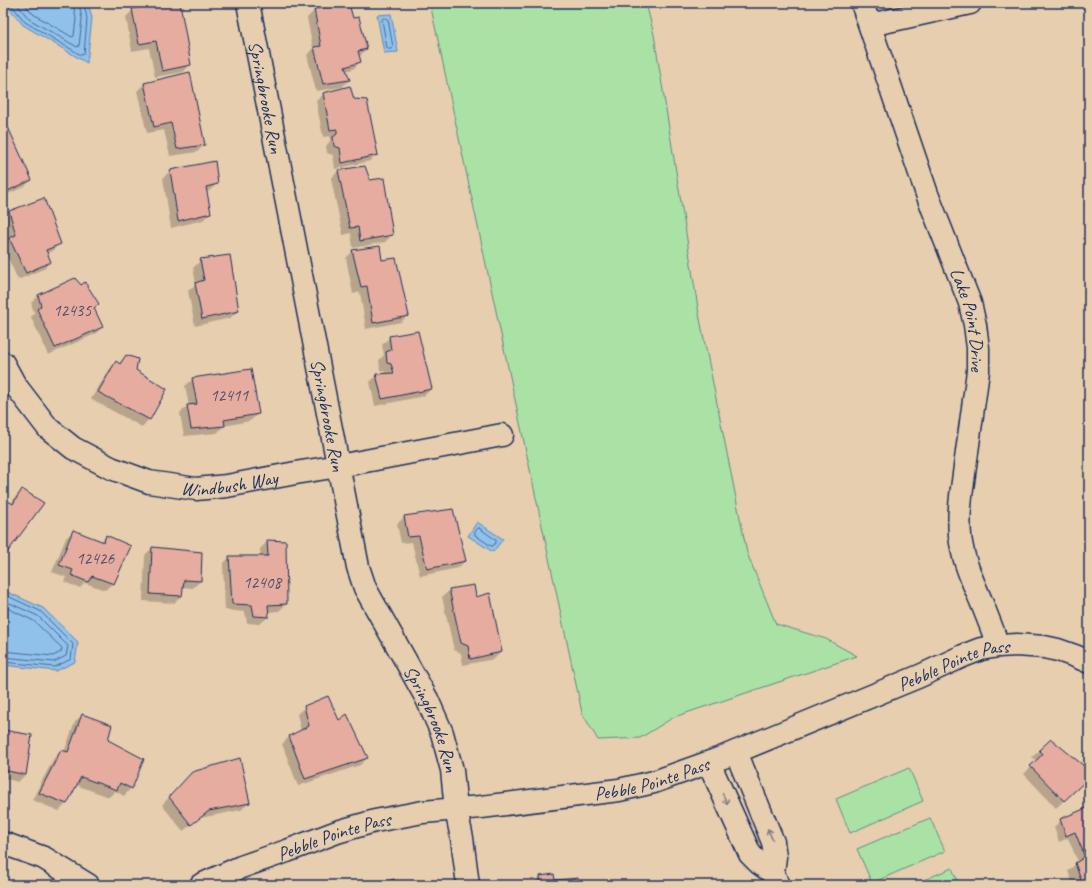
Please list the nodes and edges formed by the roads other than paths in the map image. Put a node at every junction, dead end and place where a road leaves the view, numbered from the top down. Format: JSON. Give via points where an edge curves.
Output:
{"nodes":[{"id":1,"x":248,"y":3,"type":"edge"},
{"id":2,"x":862,"y":3,"type":"edge"},
{"id":3,"x":970,"y":3,"type":"edge"},
{"id":4,"x":870,"y":25,"type":"junction"},
{"id":5,"x":3,"y":363,"type":"edge"},
{"id":6,"x":502,"y":435,"type":"dead end"},
{"id":7,"x":338,"y":466,"type":"junction"},
{"id":8,"x":998,"y":646,"type":"junction"},
{"id":9,"x":1089,"y":662,"type":"edge"},
{"id":10,"x":736,"y":752,"type":"junction"},
{"id":11,"x":709,"y":763,"type":"junction"},
{"id":12,"x":456,"y":810,"type":"junction"},
{"id":13,"x":3,"y":843,"type":"edge"},
{"id":14,"x":776,"y":879,"type":"edge"},
{"id":15,"x":88,"y":885,"type":"edge"},
{"id":16,"x":201,"y":885,"type":"edge"},
{"id":17,"x":468,"y":885,"type":"edge"}],
"edges":[{"from":1,"to":7,"type":"street","name":"Springbrooke Run"},
{"from":2,"to":4,"type":"street","name":"Lake Point Drive"},
{"from":3,"to":4,"type":"street"},
{"from":4,"to":8,"type":"street","name":"Lake Point Drive","via":[[927,194],[970,303],[975,325],[978,371],[961,496],[959,531],[966,566]]},
{"from":5,"to":7,"type":"street","name":"Windbush Way","via":[[15,385],[48,428],[66,443],[111,468],[149,482],[196,489]]},
{"from":6,"to":7,"type":"street","name":"Windbush Way"},
{"from":7,"to":12,"type":"street","name":"Springbrooke Run","via":[[358,567],[365,588],[427,699],[442,734],[452,770]]},
{"from":8,"to":9,"type":"street","name":"Pebble Pointe Pass","via":[[1044,647]]},
{"from":8,"to":10,"type":"street","name":"Pebble Pointe Pass","via":[[963,656]]},
{"from":10,"to":11,"type":"street","name":"Pebble Pointe Pass"},
{"from":14,"to":10,"type":"street","one_way":true,"via":[[774,842]]},
{"from":11,"to":12,"type":"street","name":"Pebble Pointe Pass","via":[[654,782],[619,790]]},
{"from":11,"to":14,"type":"street","one_way":true,"via":[[750,854]]},
{"from":12,"to":16,"type":"street","name":"Pebble Pointe Pass","via":[[423,812],[375,821],[337,832],[241,867]]},
{"from":12,"to":17,"type":"street","name":"Springbrooke Run"},
{"from":13,"to":15,"type":"street","via":[[44,858]]}]}
